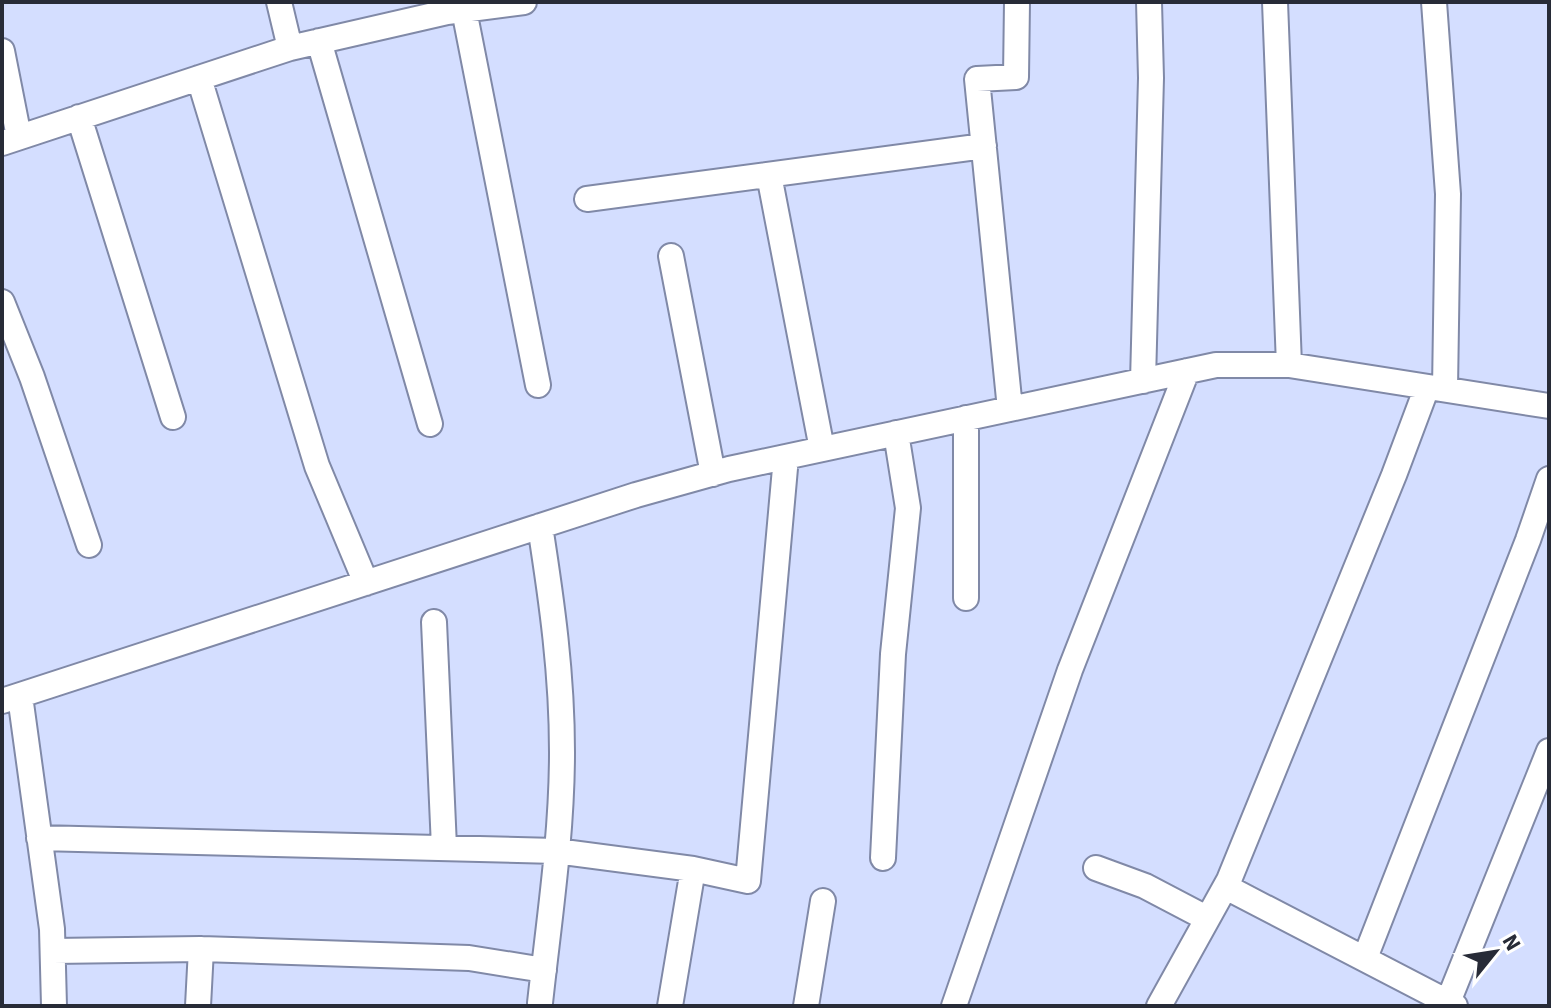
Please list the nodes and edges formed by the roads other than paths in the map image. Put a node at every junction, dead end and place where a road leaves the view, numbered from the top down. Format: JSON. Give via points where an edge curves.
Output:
{"nodes":[{"id":1,"x":279,"y":2,"type":"edge"},
{"id":2,"x":524,"y":2,"type":"edge"},
{"id":3,"x":1017,"y":2,"type":"edge"},
{"id":4,"x":1149,"y":2,"type":"edge"},
{"id":5,"x":1275,"y":2,"type":"edge"},
{"id":6,"x":1434,"y":2,"type":"edge"},
{"id":7,"x":464,"y":10,"type":"junction"},
{"id":8,"x":319,"y":41,"type":"junction"},
{"id":9,"x":290,"y":48,"type":"junction"},
{"id":10,"x":2,"y":51,"type":"edge"},
{"id":11,"x":199,"y":78,"type":"junction"},
{"id":12,"x":79,"y":117,"type":"junction"},
{"id":13,"x":11,"y":140,"type":"edge"},
{"id":14,"x":984,"y":146,"type":"junction"},
{"id":15,"x":769,"y":175,"type":"junction"},
{"id":16,"x":587,"y":199,"type":"dead end"},
{"id":17,"x":671,"y":256,"type":"dead end"},
{"id":18,"x":2,"y":302,"type":"edge"},
{"id":19,"x":1289,"y":365,"type":"junction"},
{"id":20,"x":1187,"y":371,"type":"junction"},
{"id":21,"x":1143,"y":381,"type":"junction"},
{"id":22,"x":538,"y":385,"type":"dead end"},
{"id":23,"x":1436,"y":388,"type":"junction"},
{"id":24,"x":1549,"y":406,"type":"edge"},
{"id":25,"x":1010,"y":409,"type":"junction"},
{"id":26,"x":173,"y":417,"type":"dead end"},
{"id":27,"x":966,"y":418,"type":"junction"},
{"id":28,"x":430,"y":424,"type":"dead end"},
{"id":29,"x":896,"y":433,"type":"junction"},
{"id":30,"x":822,"y":449,"type":"junction"},
{"id":31,"x":786,"y":457,"type":"junction"},
{"id":32,"x":713,"y":474,"type":"junction"},
{"id":33,"x":1549,"y":479,"type":"edge"},
{"id":34,"x":540,"y":526,"type":"junction"},
{"id":35,"x":89,"y":545,"type":"dead end"},
{"id":36,"x":366,"y":583,"type":"junction"},
{"id":37,"x":966,"y":598,"type":"dead end"},
{"id":38,"x":434,"y":622,"type":"dead end"},
{"id":39,"x":11,"y":698,"type":"edge"},
{"id":40,"x":1549,"y":751,"type":"edge"},
{"id":41,"x":39,"y":838,"type":"junction"},
{"id":42,"x":444,"y":847,"type":"junction"},
{"id":43,"x":556,"y":851,"type":"junction"},
{"id":44,"x":883,"y":858,"type":"dead end"},
{"id":45,"x":1096,"y":868,"type":"dead end"},
{"id":46,"x":693,"y":869,"type":"junction"},
{"id":47,"x":1226,"y":887,"type":"junction"},
{"id":48,"x":823,"y":901,"type":"dead end"},
{"id":49,"x":1206,"y":918,"type":"junction"},
{"id":50,"x":201,"y":949,"type":"junction"},
{"id":51,"x":53,"y":951,"type":"junction"},
{"id":52,"x":1365,"y":958,"type":"junction"},
{"id":53,"x":544,"y":970,"type":"junction"},
{"id":54,"x":540,"y":1003,"type":"dead end"},
{"id":55,"x":1451,"y":1004,"type":"edge"},
{"id":56,"x":54,"y":1006,"type":"edge"},
{"id":57,"x":198,"y":1006,"type":"edge"},
{"id":58,"x":670,"y":1006,"type":"edge"},
{"id":59,"x":806,"y":1006,"type":"edge"},
{"id":60,"x":954,"y":1006,"type":"edge"},
{"id":61,"x":1159,"y":1006,"type":"edge"}],
"edges":[{"from":1,"to":9,"type":"street"},
{"from":2,"to":7,"type":"street"},
{"from":3,"to":14,"type":"street","via":[[1016,77],[977,79]]},
{"from":4,"to":21,"type":"street"},
{"from":5,"to":19,"type":"street"},
{"from":6,"to":23,"type":"street","via":[[1448,194]]},
{"from":7,"to":8,"type":"street"},
{"from":7,"to":22,"type":"street"},
{"from":8,"to":9,"type":"street"},
{"from":8,"to":28,"type":"street"},
{"from":9,"to":11,"type":"street"},
{"from":10,"to":13,"type":"street"},
{"from":11,"to":12,"type":"street"},
{"from":11,"to":36,"type":"street","via":[[317,466]]},
{"from":12,"to":13,"type":"street"},
{"from":12,"to":26,"type":"street"},
{"from":14,"to":15,"type":"street"},
{"from":14,"to":25,"type":"street"},
{"from":15,"to":16,"type":"street"},
{"from":15,"to":30,"type":"street"},
{"from":17,"to":32,"type":"street"},
{"from":18,"to":35,"type":"street"},
{"from":19,"to":20,"type":"street","via":[[1216,365]]},
{"from":19,"to":23,"type":"street"},
{"from":20,"to":21,"type":"street"},
{"from":20,"to":60,"type":"street","via":[[1070,670]]},
{"from":21,"to":25,"type":"street"},
{"from":23,"to":24,"type":"street"},
{"from":23,"to":47,"type":"street","via":[[1394,475]]},
{"from":25,"to":27,"type":"street"},
{"from":27,"to":29,"type":"street"},
{"from":27,"to":37,"type":"street"},
{"from":29,"to":30,"type":"street"},
{"from":29,"to":44,"type":"street","via":[[908,508],[893,654]]},
{"from":30,"to":31,"type":"street"},
{"from":31,"to":32,"type":"street"},
{"from":31,"to":46,"type":"street","via":[[748,881]]},
{"from":32,"to":34,"type":"street"},
{"from":33,"to":52,"type":"street"},
{"from":34,"to":36,"type":"street"},
{"from":34,"to":43,"type":"street","via":[[557,634],[562,753]]},
{"from":36,"to":39,"type":"street"},
{"from":38,"to":42,"type":"street"},
{"from":39,"to":41,"type":"street"},
{"from":40,"to":55,"type":"street"},
{"from":41,"to":42,"type":"street"},
{"from":41,"to":51,"type":"street"},
{"from":42,"to":43,"type":"street"},
{"from":43,"to":46,"type":"street"},
{"from":43,"to":53,"type":"street"},
{"from":45,"to":49,"type":"street"},
{"from":46,"to":58,"type":"street"},
{"from":47,"to":49,"type":"street"},
{"from":47,"to":52,"type":"street"},
{"from":48,"to":59,"type":"street"},
{"from":49,"to":61,"type":"street"},
{"from":50,"to":51,"type":"street"},
{"from":50,"to":53,"type":"street","via":[[469,958]]},
{"from":50,"to":57,"type":"street"},
{"from":51,"to":56,"type":"street"},
{"from":52,"to":55,"type":"street"},
{"from":53,"to":54,"type":"street"}]}
